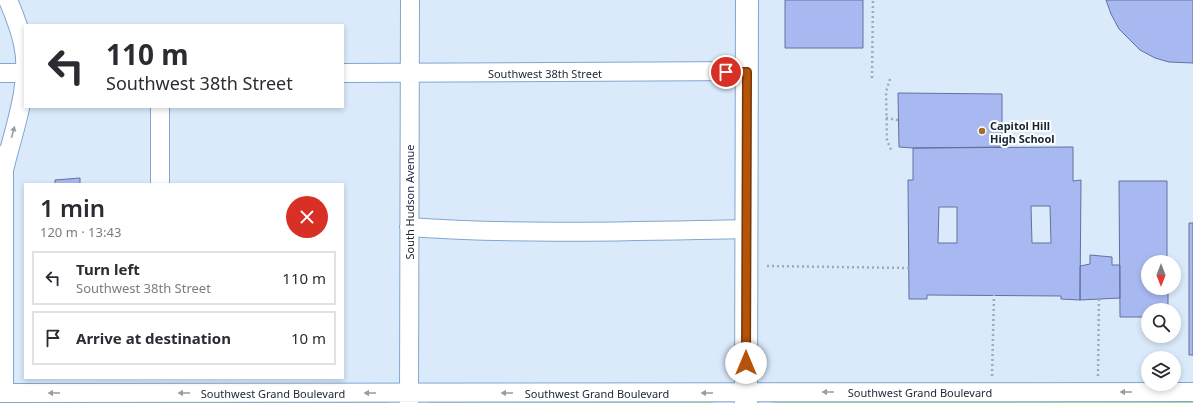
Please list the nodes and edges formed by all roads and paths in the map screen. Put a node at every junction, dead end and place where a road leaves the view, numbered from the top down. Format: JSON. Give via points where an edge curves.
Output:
{"nodes":[{"id":1,"x":8,"y":0,"type":"edge"},
{"id":2,"x":410,"y":0,"type":"edge"},
{"id":3,"x":747,"y":0,"type":"edge"},
{"id":4,"x":873,"y":0,"type":"edge"},
{"id":5,"x":24,"y":44,"type":"edge"},
{"id":6,"x":747,"y":72,"type":"junction"},
{"id":7,"x":0,"y":73,"type":"edge"},
{"id":8,"x":344,"y":73,"type":"edge"},
{"id":9,"x":410,"y":73,"type":"junction"},
{"id":10,"x":24,"y":74,"type":"edge"},
{"id":11,"x":872,"y":78,"type":"dead end"},
{"id":12,"x":890,"y":80,"type":"dead end"},
{"id":13,"x":24,"y":84,"type":"edge"},
{"id":14,"x":160,"y":108,"type":"edge"},
{"id":15,"x":886,"y":118,"type":"junction"},
{"id":16,"x":898,"y":120,"type":"dead end"},
{"id":17,"x":892,"y":152,"type":"dead end"},
{"id":18,"x":2,"y":163,"type":"edge"},
{"id":19,"x":160,"y":183,"type":"edge"},
{"id":20,"x":409,"y":228,"type":"junction"},
{"id":21,"x":747,"y":230,"type":"junction"},
{"id":22,"x":768,"y":266,"type":"dead end"},
{"id":23,"x":909,"y":268,"type":"dead end"},
{"id":24,"x":994,"y":295,"type":"dead end"},
{"id":25,"x":1099,"y":298,"type":"dead end"},
{"id":26,"x":160,"y":385,"type":"edge"},
{"id":27,"x":2,"y":392,"type":"edge"},
{"id":28,"x":994,"y":392,"type":"junction"},
{"id":29,"x":1098,"y":392,"type":"junction"},
{"id":30,"x":1193,"y":392,"type":"edge"},
{"id":31,"x":25,"y":398,"type":"edge"},
{"id":32,"x":408,"y":398,"type":"edge"},
{"id":33,"x":746,"y":398,"type":"edge"}],
"edges":[{"from":1,"to":5,"type":"street"},
{"from":2,"to":9,"type":"street","name":"South Hudson Avenue"},
{"from":3,"to":6,"type":"main road"},
{"from":4,"to":11,"type":"path"},
{"from":6,"to":9,"type":"street","name":"Southwest 38th Street"},
{"from":6,"to":21,"type":"main road"},
{"from":7,"to":10,"type":"street"},
{"from":8,"to":9,"type":"street","name":"Southwest 38th Street"},
{"from":9,"to":20,"type":"street","name":"South Hudson Avenue"},
{"from":12,"to":15,"type":"path","via":[[886,92]]},
{"from":18,"to":13,"type":"street","one_way":true,"via":[[22,103]]},
{"from":14,"to":19,"type":"street"},
{"from":15,"to":16,"type":"path"},
{"from":15,"to":17,"type":"path","via":[[887,140]]},
{"from":18,"to":27,"type":"street"},
{"from":20,"to":21,"type":"street","via":[[558,233]]},
{"from":20,"to":32,"type":"street","name":"South Hudson Avenue"},
{"from":21,"to":33,"type":"main road"},
{"from":22,"to":23,"type":"path"},
{"from":24,"to":28,"type":"path"},
{"from":25,"to":29,"type":"path"},
{"from":26,"to":31,"type":"street","name":"Southwest Grand Boulevard","one_way":true},
{"from":32,"to":26,"type":"street","name":"Southwest Grand Boulevard","one_way":true},
{"from":27,"to":31,"type":"street","name":"Southwest Grand Boulevard"},
{"from":28,"to":29,"type":"street","name":"Southwest Grand Boulevard"},
{"from":28,"to":33,"type":"street","name":"Southwest Grand Boulevard","one_way":true},
{"from":30,"to":29,"type":"street","name":"Southwest Grand Boulevard","one_way":true},
{"from":33,"to":32,"type":"street","name":"Southwest Grand Boulevard","one_way":true}]}
